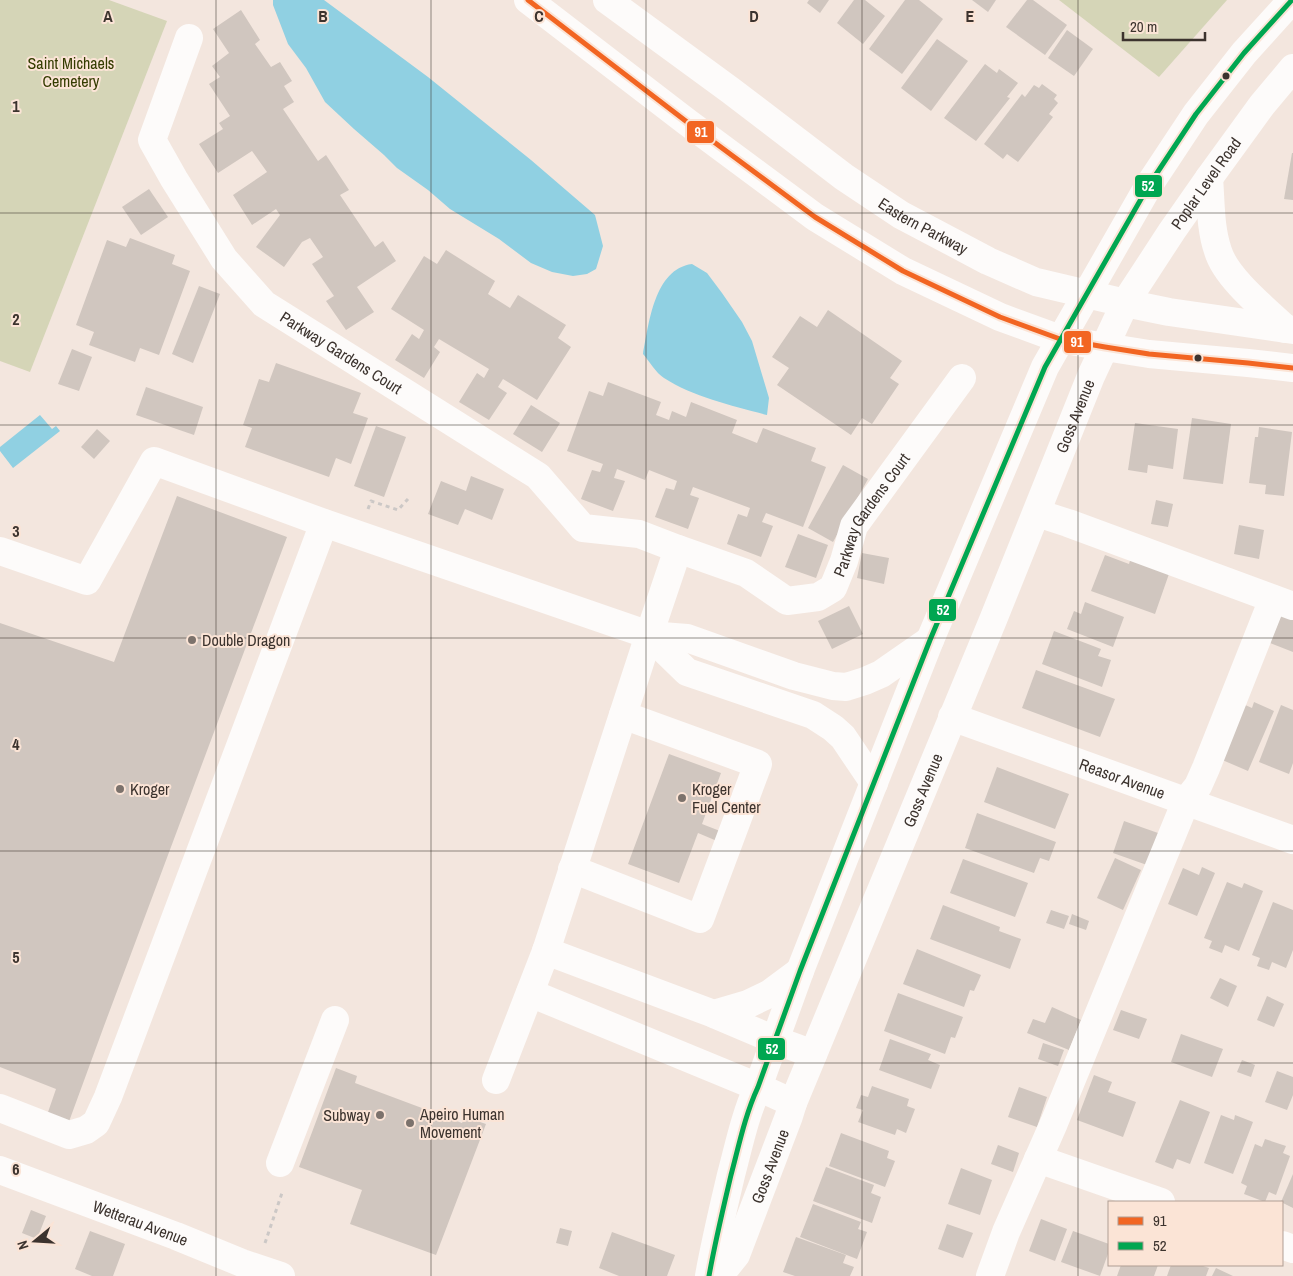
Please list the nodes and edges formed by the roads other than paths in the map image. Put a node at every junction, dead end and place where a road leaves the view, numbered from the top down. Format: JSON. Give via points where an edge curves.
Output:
{"nodes":[{"id":1,"x":528,"y":0,"type":"edge"},
{"id":2,"x":607,"y":0,"type":"edge"},
{"id":3,"x":1292,"y":0,"type":"edge"},
{"id":4,"x":189,"y":38,"type":"dead end"},
{"id":5,"x":1293,"y":68,"type":"edge"},
{"id":6,"x":1209,"y":178,"type":"junction"},
{"id":7,"x":1086,"y":294,"type":"junction"},
{"id":8,"x":1125,"y":303,"type":"junction"},
{"id":9,"x":1290,"y":329,"type":"edge"},
{"id":10,"x":1060,"y":339,"type":"junction"},
{"id":11,"x":1105,"y":347,"type":"junction"},
{"id":12,"x":1293,"y":368,"type":"edge"},
{"id":13,"x":962,"y":378,"type":"dead end"},
{"id":14,"x":1037,"y":513,"type":"junction"},
{"id":15,"x":324,"y":523,"type":"junction"},
{"id":16,"x":678,"y":549,"type":"junction"},
{"id":17,"x":0,"y":551,"type":"edge"},
{"id":18,"x":1283,"y":602,"type":"edge"},
{"id":19,"x":648,"y":635,"type":"junction"},
{"id":20,"x":930,"y":640,"type":"junction"},
{"id":21,"x":623,"y":715,"type":"junction"},
{"id":22,"x":952,"y":717,"type":"junction"},
{"id":23,"x":874,"y":783,"type":"junction"},
{"id":24,"x":1186,"y":801,"type":"junction"},
{"id":25,"x":1293,"y":840,"type":"edge"},
{"id":26,"x":572,"y":870,"type":"junction"},
{"id":27,"x":546,"y":951,"type":"junction"},
{"id":28,"x":800,"y":971,"type":"junction"},
{"id":29,"x":530,"y":993,"type":"junction"},
{"id":30,"x":714,"y":1014,"type":"junction"},
{"id":31,"x":335,"y":1020,"type":"dead end"},
{"id":32,"x":775,"y":1040,"type":"junction"},
{"id":33,"x":813,"y":1054,"type":"junction"},
{"id":34,"x":496,"y":1080,"type":"dead end"},
{"id":35,"x":758,"y":1087,"type":"junction"},
{"id":36,"x":793,"y":1103,"type":"junction"},
{"id":37,"x":0,"y":1108,"type":"edge"},
{"id":38,"x":1038,"y":1159,"type":"junction"},
{"id":39,"x":280,"y":1163,"type":"road end"},
{"id":40,"x":0,"y":1170,"type":"edge"},
{"id":41,"x":1158,"y":1201,"type":"edge"},
{"id":42,"x":254,"y":1271,"type":"edge"},
{"id":43,"x":709,"y":1276,"type":"edge"},
{"id":44,"x":719,"y":1276,"type":"edge"},
{"id":45,"x":990,"y":1276,"type":"edge"}],
"edges":[{"from":1,"to":10,"type":"main road","via":[[815,217],[903,271],[1000,317]]},
{"from":2,"to":7,"type":"main road","name":"Eastern Parkway","via":[[844,177],[901,215],[988,261],[1036,282]]},
{"from":3,"to":7,"type":"main road","via":[[1244,53],[1196,114],[1149,185]]},
{"from":4,"to":16,"type":"main road","name":"Parkway Gardens Court","via":[[152,140],[224,259],[264,304],[538,476],[583,528],[639,534]]},
{"from":5,"to":6,"type":"main road","name":"Poplar Level Road"},
{"from":6,"to":8,"type":"main road","name":"Poplar Level Road"},
{"from":6,"to":9,"type":"main road","via":[[1213,231],[1222,262],[1241,287]]},
{"from":7,"to":8,"type":"main road","name":"Eastern Parkway"},
{"from":7,"to":10,"type":"main road","name":"Goss Avenue"},
{"from":8,"to":9,"type":"main road","name":"Eastern Parkway"},
{"from":8,"to":11,"type":"main road","name":"Goss Avenue"},
{"from":10,"to":11,"type":"main road"},
{"from":10,"to":20,"type":"main road","name":"Goss Avenue","via":[[1044,367]]},
{"from":11,"to":12,"type":"main road"},
{"from":11,"to":14,"type":"main road","name":"Goss Avenue"},
{"from":13,"to":16,"type":"main road","name":"Parkway Gardens Court","via":[[854,526],[832,588],[818,597],[787,601],[746,572]]},
{"from":14,"to":18,"type":"main road"},
{"from":14,"to":22,"type":"main road","name":"Goss Avenue"},
{"from":15,"to":17,"type":"main road","via":[[154,461],[87,581]]},
{"from":15,"to":19,"type":"main road"},
{"from":15,"to":37,"type":"main road","via":[[96,1123],[69,1135]]},
{"from":16,"to":19,"type":"main road"},
{"from":18,"to":24,"type":"main road","via":[[1198,786]]},
{"from":19,"to":20,"type":"main road","via":[[687,638],[794,676],[846,687],[881,674]]},
{"from":19,"to":21,"type":"main road"},
{"from":19,"to":23,"type":"main road","via":[[687,672],[813,715],[843,737]]},
{"from":20,"to":23,"type":"main road","name":"Goss Avenue"},
{"from":21,"to":26,"type":"main road"},
{"from":21,"to":26,"type":"main road","via":[[758,764],[700,920]]},
{"from":22,"to":24,"type":"main road","name":"Reasor Avenue"},
{"from":22,"to":33,"type":"main road","name":"Goss Avenue"},
{"from":23,"to":28,"type":"main road","name":"Goss Avenue"},
{"from":24,"to":25,"type":"main road","name":"Reasor Avenue"},
{"from":24,"to":38,"type":"main road"},
{"from":26,"to":27,"type":"main road"},
{"from":27,"to":29,"type":"main road"},
{"from":27,"to":30,"type":"main road"},
{"from":28,"to":30,"type":"main road","via":[[769,994]]},
{"from":28,"to":32,"type":"main road","name":"Goss Avenue"},
{"from":29,"to":34,"type":"main road"},
{"from":29,"to":35,"type":"main road"},
{"from":30,"to":32,"type":"main road"},
{"from":31,"to":39,"type":"main road"},
{"from":32,"to":33,"type":"main road"},
{"from":32,"to":35,"type":"main road","name":"Goss Avenue"},
{"from":33,"to":36,"type":"main road","name":"Goss Avenue"},
{"from":35,"to":36,"type":"main road"},
{"from":35,"to":43,"type":"main road","name":"Goss Avenue","via":[[744,1124]]},
{"from":36,"to":44,"type":"main road","name":"Goss Avenue","via":[[736,1255]]},
{"from":38,"to":41,"type":"main road"},
{"from":38,"to":45,"type":"main road"},
{"from":40,"to":42,"type":"main road","name":"Wetterau Avenue","via":[[176,1236]]}]}
